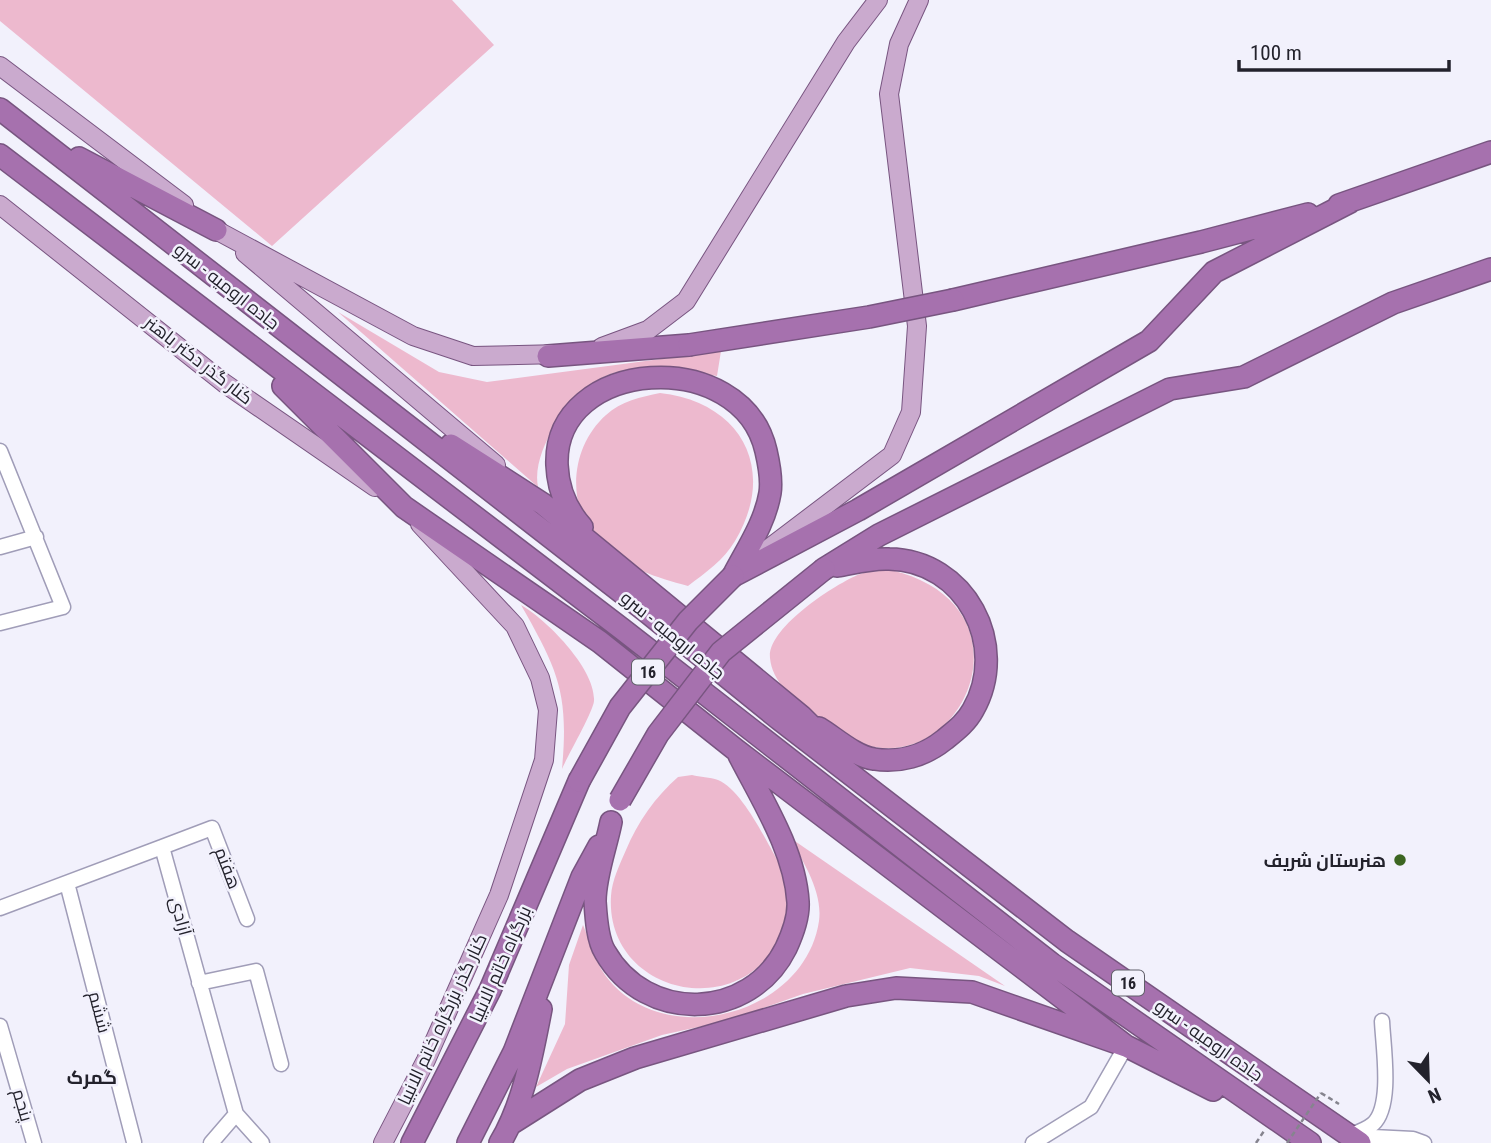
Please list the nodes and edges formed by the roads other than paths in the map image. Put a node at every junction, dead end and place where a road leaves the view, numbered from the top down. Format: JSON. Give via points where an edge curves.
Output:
{"nodes":[{"id":1,"x":878,"y":0,"type":"edge"},
{"id":2,"x":919,"y":0,"type":"edge"},
{"id":3,"x":0,"y":66,"type":"edge"},
{"id":4,"x":0,"y":109,"type":"edge"},
{"id":5,"x":32,"y":134,"type":"junction"},
{"id":6,"x":1488,"y":152,"type":"edge"},
{"id":7,"x":0,"y":155,"type":"edge"},
{"id":8,"x":1350,"y":202,"type":"junction"},
{"id":9,"x":0,"y":205,"type":"edge"},
{"id":10,"x":216,"y":230,"type":"junction"},
{"id":11,"x":1491,"y":270,"type":"edge"},
{"id":12,"x":226,"y":328,"type":"junction"},
{"id":13,"x":548,"y":356,"type":"junction"},
{"id":14,"x":332,"y":368,"type":"junction"},
{"id":15,"x":2,"y":457,"type":"edge"},
{"id":16,"x":543,"y":505,"type":"junction"},
{"id":17,"x":404,"y":507,"type":"junction"},
{"id":18,"x":36,"y":537,"type":"junction"},
{"id":19,"x":0,"y":547,"type":"edge"},
{"id":20,"x":824,"y":569,"type":"junction"},
{"id":21,"x":620,"y":571,"type":"junction"},
{"id":22,"x":733,"y":576,"type":"junction"},
{"id":23,"x":0,"y":623,"type":"edge"},
{"id":24,"x":801,"y":716,"type":"junction"},
{"id":25,"x":736,"y":750,"type":"junction"},
{"id":26,"x":902,"y":815,"type":"junction"},
{"id":27,"x":611,"y":822,"type":"junction"},
{"id":28,"x":162,"y":847,"type":"junction"},
{"id":29,"x":66,"y":883,"type":"junction"},
{"id":30,"x":499,"y":895,"type":"joint"},
{"id":31,"x":0,"y":908,"type":"edge"},
{"id":32,"x":247,"y":919,"type":"dead end"},
{"id":33,"x":551,"y":953,"type":"junction"},
{"id":34,"x":199,"y":983,"type":"junction"},
{"id":35,"x":1382,"y":1021,"type":"dead end"},
{"id":36,"x":0,"y":1026,"type":"edge"},
{"id":37,"x":1126,"y":1046,"type":"junction"},
{"id":38,"x":281,"y":1063,"type":"dead end"},
{"id":39,"x":236,"y":1114,"type":"junction"},
{"id":40,"x":1272,"y":1119,"type":"junction"},
{"id":41,"x":512,"y":1123,"type":"junction"},
{"id":42,"x":1354,"y":1139,"type":"edge"},
{"id":43,"x":134,"y":1142,"type":"edge"},
{"id":44,"x":34,"y":1143,"type":"edge"},
{"id":45,"x":211,"y":1143,"type":"edge"},
{"id":46,"x":262,"y":1143,"type":"edge"},
{"id":47,"x":383,"y":1143,"type":"edge"},
{"id":48,"x":412,"y":1143,"type":"edge"},
{"id":49,"x":468,"y":1143,"type":"edge"},
{"id":50,"x":500,"y":1143,"type":"edge"},
{"id":51,"x":1033,"y":1143,"type":"edge"},
{"id":52,"x":1310,"y":1143,"type":"edge"},
{"id":53,"x":1423,"y":1143,"type":"edge"}],
"edges":[{"from":1,"to":13,"type":"main road","via":[[846,42],[686,301],[648,330],[607,346]]},
{"from":2,"to":22,"type":"main road","via":[[898,44],[889,94],[917,326],[911,412],[892,455]]},
{"from":3,"to":10,"type":"main road"},
{"from":4,"to":5,"type":"highway","name":"جاده ارومیه - سرو"},
{"from":5,"to":10,"type":"highway"},
{"from":5,"to":14,"type":"highway","name":"جاده ارومیه - سرو"},
{"from":6,"to":8,"type":"highway"},
{"from":7,"to":12,"type":"highway","name":"جاده ارومیه - سرو"},
{"from":8,"to":13,"type":"highway","bridge":true,"via":[[953,300],[689,345]]},
{"from":8,"to":22,"type":"highway","via":[[1214,272],[1149,341],[858,510]]},
{"from":9,"to":17,"type":"main road","name":"کنار گذر دکتر باهنر","via":[[224,383]]},
{"from":10,"to":13,"type":"main road","via":[[413,336],[473,356]]},
{"from":10,"to":16,"type":"main road"},
{"from":11,"to":20,"type":"highway","via":[[1393,303],[1244,377],[1170,389],[879,534]]},
{"from":12,"to":17,"type":"highway"},
{"from":12,"to":40,"type":"highway","name":"جاده ارومیه - سرو","via":[[1052,964]]},
{"from":14,"to":16,"type":"highway"},
{"from":14,"to":26,"type":"highway","name":"جاده ارومیه - سرو","number":"16"},
{"from":15,"to":18,"type":"street"},
{"from":16,"to":21,"type":"highway"},
{"from":17,"to":25,"type":"highway","via":[[600,642]]},
{"from":17,"to":30,"type":"main road","name":"کنار گذر دکتر باهنر","via":[[515,626],[540,678],[548,710],[544,760]]},
{"from":18,"to":19,"type":"street"},
{"from":18,"to":23,"type":"street","via":[[63,607]]},
{"from":20,"to":24,"type":"highway","via":[[891,558],[926,565],[957,586],[976,610],[984,639],[986,677],[974,710],[962,726],[931,750],[898,761],[870,759]]},
{"from":20,"to":27,"type":"highway","bridge":true,"via":[[721,652],[658,734]]},
{"from":21,"to":22,"type":"highway","via":[[568,510],[558,479],[557,444],[576,411],[599,392],[639,378],[669,376],[705,383],[734,399],[758,425],[764,443],[770,492],[760,526]]},
{"from":21,"to":24,"type":"highway"},
{"from":22,"to":48,"type":"highway","name":"بزرگراه خاتم الانبیا","number":"16","bridge":true,"via":[[688,621],[620,707],[579,781],[455,1065]]},
{"from":24,"to":26,"type":"highway"},
{"from":25,"to":27,"type":"highway","via":[[792,869],[798,904],[792,934],[777,966],[750,990],[708,1006],[676,1004],[625,979],[604,951],[595,897]]},
{"from":25,"to":37,"type":"highway"},
{"from":26,"to":42,"type":"highway","name":"جاده ارومیه - سرو","number":"16","via":[[1067,941]]},
{"from":27,"to":33,"type":"highway"},
{"from":28,"to":29,"type":"street"},
{"from":28,"to":32,"type":"street","name":"هفتم","via":[[212,828]]},
{"from":28,"to":34,"type":"street","name":"آزادی"},
{"from":29,"to":31,"type":"street"},
{"from":29,"to":43,"type":"street","name":"ششم"},
{"from":30,"to":47,"type":"main road","name":"کنار گذر بزرگراه خاتم الانبیا","via":[[426,1060]]},
{"from":33,"to":41,"type":"highway","via":[[533,1050]]},
{"from":33,"to":49,"type":"highway","via":[[514,1052]]},
{"from":34,"to":38,"type":"street","via":[[256,971]]},
{"from":34,"to":39,"type":"street","name":"آزادی"},
{"from":35,"to":42,"type":"street","via":[[1385,1082],[1380,1112]]},
{"from":36,"to":44,"type":"street","name":"پنجم"},
{"from":37,"to":40,"type":"highway"},
{"from":37,"to":41,"type":"highway","via":[[972,992],[896,988],[846,996],[635,1058],[580,1080]]},
{"from":37,"to":51,"type":"street","via":[[1091,1107]]},
{"from":39,"to":45,"type":"street"},
{"from":39,"to":46,"type":"street","name":"آزادی"},
{"from":40,"to":52,"type":"highway","name":"جاده ارومیه - سرو"},
{"from":41,"to":50,"type":"highway"},
{"from":42,"to":53,"type":"street"}]}
